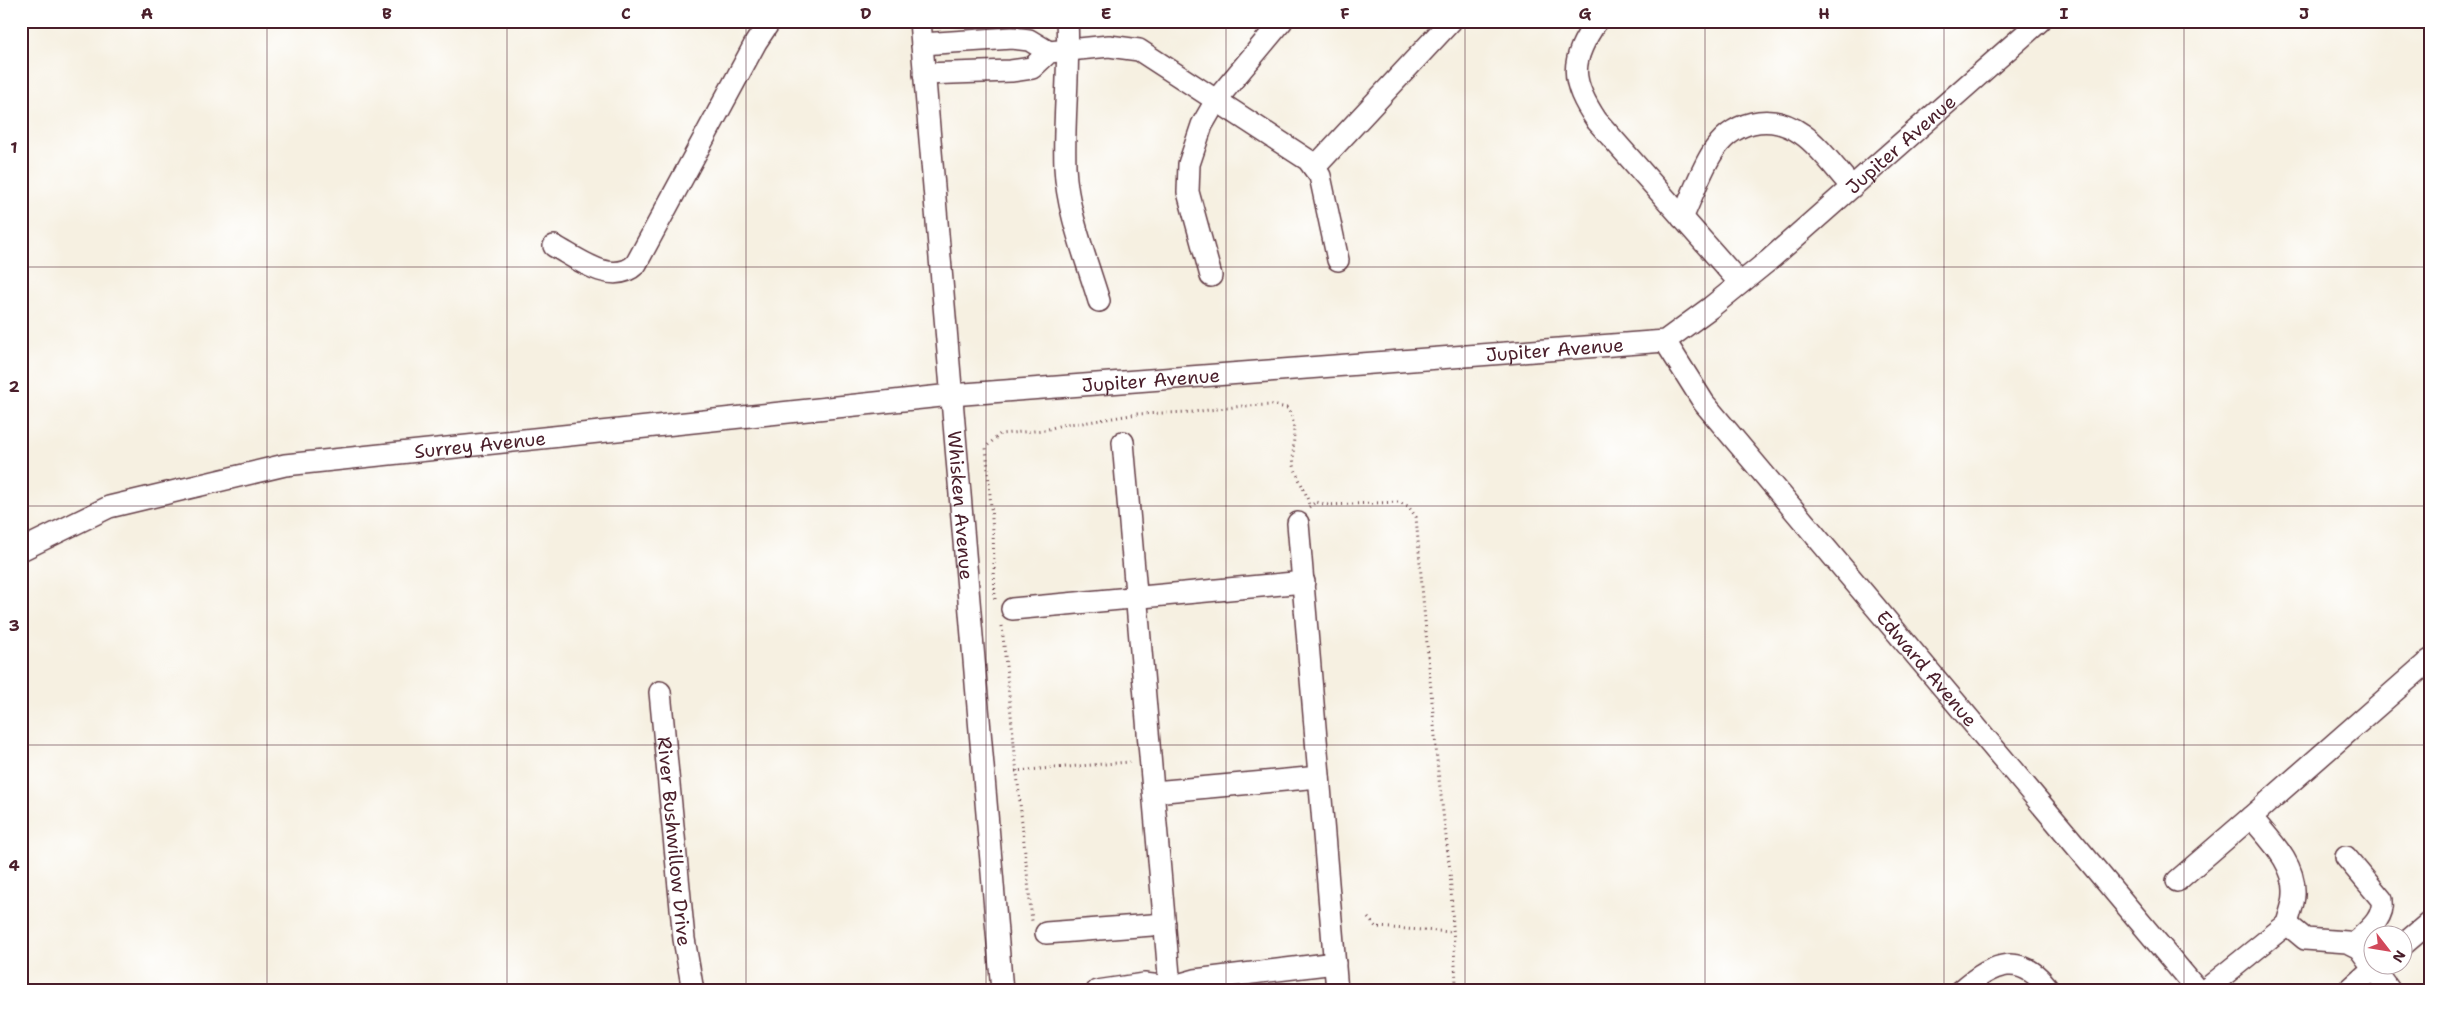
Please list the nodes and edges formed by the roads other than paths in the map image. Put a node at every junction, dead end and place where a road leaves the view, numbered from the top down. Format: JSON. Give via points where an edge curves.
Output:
{"nodes":[{"id":1,"x":920,"y":21,"type":"edge"},
{"id":2,"x":1067,"y":21,"type":"edge"},
{"id":3,"x":1282,"y":21,"type":"edge"},
{"id":4,"x":1451,"y":21,"type":"edge"},
{"id":5,"x":1597,"y":21,"type":"edge"},
{"id":6,"x":2040,"y":21,"type":"edge"},
{"id":7,"x":768,"y":22,"type":"edge"},
{"id":8,"x":978,"y":40,"type":"junction"},
{"id":9,"x":922,"y":44,"type":"junction"},
{"id":10,"x":1059,"y":51,"type":"junction"},
{"id":11,"x":978,"y":72,"type":"junction"},
{"id":12,"x":924,"y":74,"type":"junction"},
{"id":13,"x":1217,"y":99,"type":"junction"},
{"id":14,"x":1314,"y":168,"type":"junction"},
{"id":15,"x":1852,"y":187,"type":"junction"},
{"id":16,"x":1682,"y":218,"type":"junction"},
{"id":17,"x":554,"y":246,"type":"dead end"},
{"id":18,"x":1338,"y":260,"type":"dead end"},
{"id":19,"x":1211,"y":276,"type":"dead end"},
{"id":20,"x":1740,"y":283,"type":"junction"},
{"id":21,"x":1099,"y":301,"type":"dead end"},
{"id":22,"x":1665,"y":342,"type":"junction"},
{"id":23,"x":951,"y":395,"type":"junction"},
{"id":24,"x":1123,"y":442,"type":"dead end"},
{"id":25,"x":1304,"y":515,"type":"road end"},
{"id":26,"x":21,"y":550,"type":"edge"},
{"id":27,"x":1304,"y":582,"type":"junction"},
{"id":28,"x":1135,"y":597,"type":"junction"},
{"id":29,"x":1002,"y":610,"type":"road end"},
{"id":30,"x":2430,"y":660,"type":"edge"},
{"id":31,"x":660,"y":692,"type":"dead end"},
{"id":32,"x":1319,"y":777,"type":"junction"},
{"id":33,"x":1154,"y":792,"type":"junction"},
{"id":34,"x":2252,"y":817,"type":"junction"},
{"id":35,"x":2346,"y":857,"type":"dead end"},
{"id":36,"x":2177,"y":881,"type":"dead end"},
{"id":37,"x":2430,"y":922,"type":"edge"},
{"id":38,"x":1166,"y":924,"type":"junction"},
{"id":39,"x":2286,"y":924,"type":"junction"},
{"id":40,"x":1046,"y":932,"type":"road end"},
{"id":41,"x":2414,"y":936,"type":"edge"},
{"id":42,"x":2353,"y":944,"type":"junction"},
{"id":43,"x":2364,"y":953,"type":"edge"},
{"id":44,"x":1335,"y":963,"type":"junction"},
{"id":45,"x":2367,"y":974,"type":"edge"},
{"id":46,"x":2380,"y":974,"type":"edge"},
{"id":47,"x":1167,"y":989,"type":"edge"},
{"id":48,"x":693,"y":991,"type":"edge"},
{"id":49,"x":1002,"y":991,"type":"edge"},
{"id":50,"x":1097,"y":991,"type":"edge"},
{"id":51,"x":1338,"y":991,"type":"edge"},
{"id":52,"x":1961,"y":991,"type":"edge"},
{"id":53,"x":2050,"y":991,"type":"edge"},
{"id":54,"x":2198,"y":991,"type":"edge"},
{"id":55,"x":2204,"y":991,"type":"edge"},
{"id":56,"x":2348,"y":991,"type":"edge"},
{"id":57,"x":2390,"y":991,"type":"edge"}],
"edges":[{"from":1,"to":9,"type":"street","name":"Whisken Avenue"},
{"from":2,"to":10,"type":"street"},
{"from":3,"to":13,"type":"street"},
{"from":4,"to":14,"type":"street"},
{"from":5,"to":16,"type":"street","via":[[1576,62],[1576,80],[1582,99]]},
{"from":6,"to":15,"type":"street","name":"Jupiter Avenue"},
{"from":7,"to":17,"type":"street","via":[[636,264],[618,274],[603,272]]},
{"from":8,"to":9,"type":"street"},
{"from":8,"to":10,"type":"street","via":[[1030,40]]},
{"from":8,"to":11,"type":"street"},
{"from":9,"to":12,"type":"street","name":"Whisken Avenue"},
{"from":10,"to":11,"type":"street","via":[[1032,68]]},
{"from":10,"to":13,"type":"street","via":[[1108,46],[1139,50]]},
{"from":10,"to":21,"type":"street","via":[[1069,198]]},
{"from":11,"to":12,"type":"street"},
{"from":12,"to":23,"type":"street","name":"Whisken Avenue"},
{"from":13,"to":14,"type":"street","via":[[1308,160]]},
{"from":13,"to":19,"type":"street","via":[[1202,126],[1188,164],[1188,192]]},
{"from":14,"to":18,"type":"street","via":[[1320,176],[1327,201]]},
{"from":15,"to":16,"type":"street","via":[[1804,135],[1784,123],[1762,120],[1744,125],[1726,137],[1711,154]]},
{"from":15,"to":20,"type":"street","name":"Jupiter Avenue"},
{"from":16,"to":20,"type":"street"},
{"from":20,"to":22,"type":"street","name":"Jupiter Avenue"},
{"from":22,"to":23,"type":"street","name":"Jupiter Avenue"},
{"from":22,"to":54,"type":"street","name":"Edward Avenue","via":[[1704,403]]},
{"from":23,"to":26,"type":"street","name":"Surrey Avenue","via":[[285,465],[109,507]]},
{"from":23,"to":49,"type":"street","name":"Whisken Avenue"},
{"from":24,"to":28,"type":"street"},
{"from":25,"to":27,"type":"street"},
{"from":27,"to":28,"type":"street"},
{"from":27,"to":32,"type":"street"},
{"from":28,"to":29,"type":"street"},
{"from":28,"to":33,"type":"street"},
{"from":30,"to":34,"type":"street"},
{"from":31,"to":48,"type":"street","name":"River Bushwillow Drive","via":[[684,939]]},
{"from":32,"to":33,"type":"street"},
{"from":32,"to":44,"type":"street"},
{"from":33,"to":38,"type":"street"},
{"from":34,"to":36,"type":"street"},
{"from":34,"to":39,"type":"street","via":[[2287,862],[2293,877],[2294,895]]},
{"from":35,"to":42,"type":"street","via":[[2382,900],[2383,907],[2377,919]]},
{"from":37,"to":41,"type":"street"},
{"from":38,"to":40,"type":"street"},
{"from":38,"to":47,"type":"street"},
{"from":39,"to":42,"type":"street","via":[[2305,940]]},
{"from":39,"to":55,"type":"street"},
{"from":42,"to":43,"type":"street"},
{"from":44,"to":47,"type":"street","via":[[1195,980]]},
{"from":44,"to":51,"type":"street"},
{"from":45,"to":56,"type":"street"},
{"from":46,"to":57,"type":"street"},
{"from":47,"to":50,"type":"street","via":[[1144,984]]},
{"from":52,"to":53,"type":"street","via":[[1987,972],[2008,964],[2039,975]]}]}
